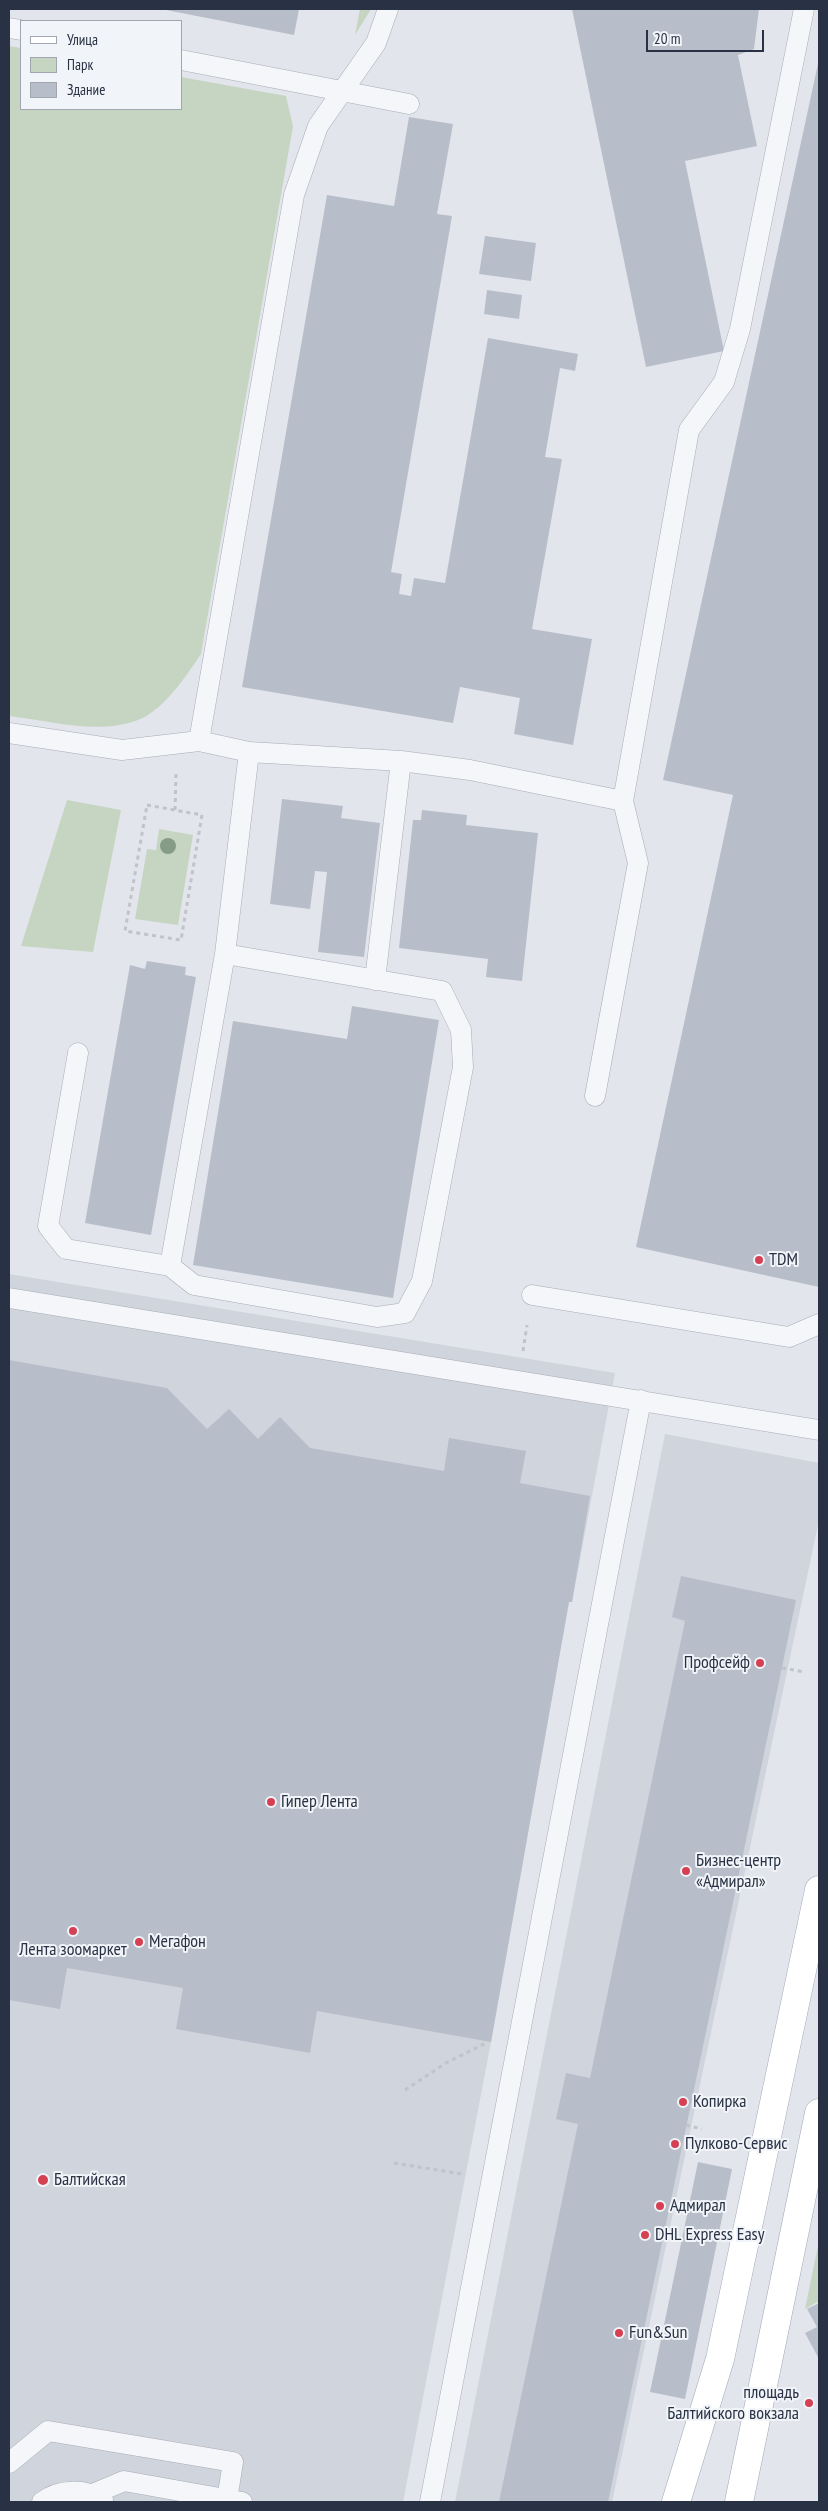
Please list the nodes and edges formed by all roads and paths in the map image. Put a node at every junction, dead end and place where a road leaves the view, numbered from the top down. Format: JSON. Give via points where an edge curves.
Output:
{"nodes":[{"id":1,"x":388,"y":9,"type":"edge"},
{"id":2,"x":804,"y":9,"type":"edge"},
{"id":3,"x":182,"y":60,"type":"edge"},
{"id":4,"x":343,"y":90,"type":"junction"},
{"id":5,"x":409,"y":104,"type":"dead end"},
{"id":6,"x":9,"y":733,"type":"edge"},
{"id":7,"x":200,"y":741,"type":"junction"},
{"id":8,"x":249,"y":752,"type":"junction"},
{"id":9,"x":401,"y":761,"type":"junction"},
{"id":10,"x":623,"y":801,"type":"junction"},
{"id":11,"x":133,"y":932,"type":"joint"},
{"id":12,"x":225,"y":954,"type":"junction"},
{"id":13,"x":375,"y":980,"type":"junction"},
{"id":14,"x":78,"y":1053,"type":"dead end"},
{"id":15,"x":595,"y":1096,"type":"dead end"},
{"id":16,"x":170,"y":1266,"type":"junction"},
{"id":17,"x":532,"y":1295,"type":"dead end"},
{"id":18,"x":9,"y":1298,"type":"edge"},
{"id":19,"x":819,"y":1324,"type":"edge"},
{"id":20,"x":641,"y":1400,"type":"junction"},
{"id":21,"x":819,"y":1430,"type":"edge"},
{"id":22,"x":782,"y":1668,"type":"dead end"},
{"id":23,"x":805,"y":1672,"type":"dead end"},
{"id":24,"x":819,"y":1890,"type":"edge"},
{"id":25,"x":487,"y":2042,"type":"dead end"},
{"id":26,"x":405,"y":2090,"type":"dead end"},
{"id":27,"x":819,"y":2113,"type":"edge"},
{"id":28,"x":686,"y":2126,"type":"dead end"},
{"id":29,"x":702,"y":2129,"type":"dead end"},
{"id":30,"x":394,"y":2162,"type":"dead end"},
{"id":31,"x":466,"y":2175,"type":"dead end"},
{"id":32,"x":9,"y":2463,"type":"edge"},
{"id":33,"x":100,"y":2498,"type":"edge"},
{"id":34,"x":234,"y":2501,"type":"edge"},
{"id":35,"x":42,"y":2502,"type":"edge"},
{"id":36,"x":430,"y":2502,"type":"edge"},
{"id":37,"x":676,"y":2502,"type":"edge"},
{"id":38,"x":739,"y":2502,"type":"edge"}],
"edges":[{"from":1,"to":4,"type":"lane","via":[[376,43]]},
{"from":2,"to":10,"type":"lane","via":[[740,328],[724,382],[689,430]]},
{"from":3,"to":4,"type":"lane"},
{"from":4,"to":5,"type":"lane"},
{"from":4,"to":7,"type":"lane","via":[[318,126],[294,195]]},
{"from":6,"to":7,"type":"lane","via":[[122,750]]},
{"from":7,"to":8,"type":"lane"},
{"from":8,"to":9,"type":"lane"},
{"from":8,"to":12,"type":"lane"},
{"from":9,"to":10,"type":"lane","via":[[470,770]]},
{"from":9,"to":13,"type":"lane"},
{"from":10,"to":15,"type":"lane","via":[[638,862]]},
{"from":11,"to":11,"type":"path","via":[[126,931],[147,805],[202,815],[181,940]]},
{"from":12,"to":13,"type":"lane"},
{"from":12,"to":16,"type":"lane"},
{"from":13,"to":16,"type":"lane","via":[[442,991],[461,1030],[463,1067],[422,1281],[406,1313],[377,1317],[194,1286]]},
{"from":14,"to":16,"type":"lane","via":[[48,1226],[66,1249]]},
{"from":17,"to":19,"type":"lane","via":[[789,1337]]},
{"from":18,"to":20,"type":"lane"},
{"from":20,"to":21,"type":"lane"},
{"from":20,"to":36,"type":"lane"},
{"from":22,"to":23,"type":"path"},
{"from":24,"to":37,"type":"main road","via":[[720,2359]]},
{"from":25,"to":26,"type":"path","via":[[446,2063]]},
{"from":27,"to":38,"type":"main road"},
{"from":28,"to":29,"type":"path"},
{"from":30,"to":31,"type":"path"},
{"from":32,"to":34,"type":"lane","via":[[48,2431],[130,2444],[233,2462]]},
{"from":33,"to":34,"type":"lane","via":[[124,2481]]},
{"from":33,"to":35,"type":"lane","via":[[70,2491]]}]}
